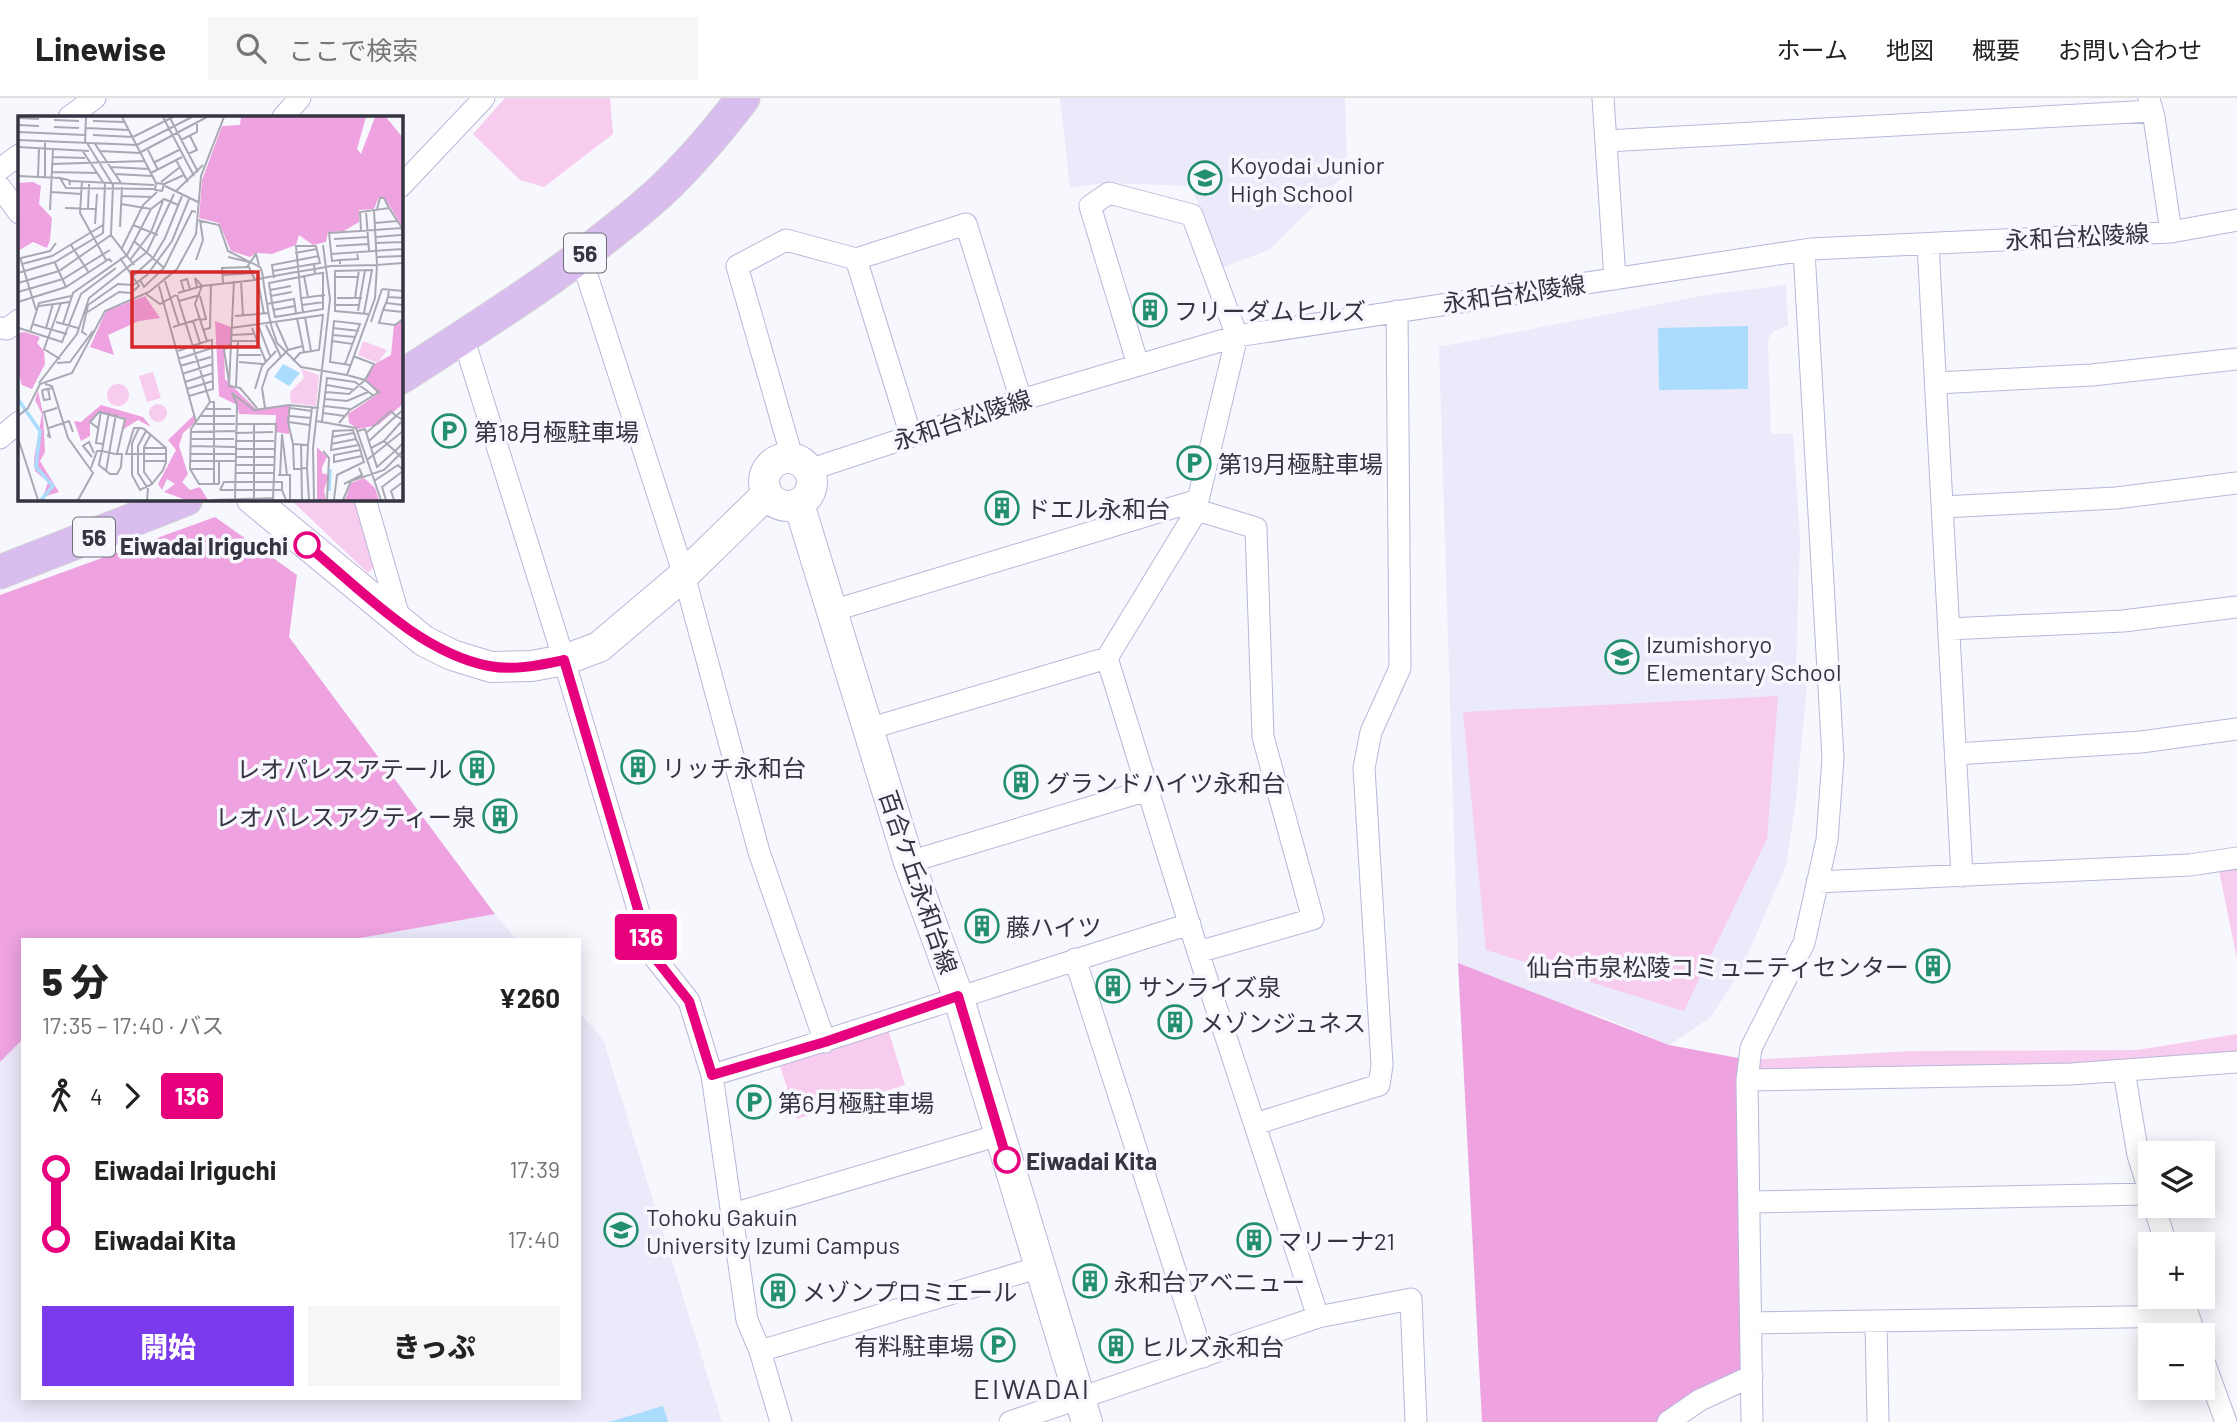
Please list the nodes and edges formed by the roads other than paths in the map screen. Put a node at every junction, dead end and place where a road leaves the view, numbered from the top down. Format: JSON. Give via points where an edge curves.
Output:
{"nodes":[{"id":1,"x":95,"y":98,"type":"edge"},
{"id":2,"x":300,"y":98,"type":"edge"},
{"id":3,"x":484,"y":98,"type":"edge"},
{"id":4,"x":743,"y":98,"type":"edge"},
{"id":5,"x":1603,"y":98,"type":"edge"},
{"id":6,"x":2150,"y":105,"type":"edge"},
{"id":7,"x":70,"y":116,"type":"edge"},
{"id":8,"x":284,"y":116,"type":"edge"},
{"id":9,"x":1606,"y":141,"type":"junction"},
{"id":10,"x":18,"y":156,"type":"edge"},
{"id":11,"x":0,"y":169,"type":"edge"},
{"id":12,"x":402,"y":185,"type":"edge"},
{"id":13,"x":0,"y":187,"type":"edge"},
{"id":14,"x":18,"y":212,"type":"edge"},
{"id":15,"x":2237,"y":220,"type":"edge"},
{"id":16,"x":2171,"y":232,"type":"junction"},
{"id":17,"x":1928,"y":244,"type":"junction"},
{"id":18,"x":1804,"y":251,"type":"junction"},
{"id":19,"x":581,"y":257,"type":"junction"},
{"id":20,"x":856,"y":258,"type":"junction"},
{"id":21,"x":1615,"y":279,"type":"junction"},
{"id":22,"x":1397,"y":310,"type":"junction"},
{"id":23,"x":18,"y":321,"type":"edge"},
{"id":24,"x":0,"y":328,"type":"edge"},
{"id":25,"x":1237,"y":335,"type":"junction"},
{"id":26,"x":463,"y":337,"type":"junction"},
{"id":27,"x":2237,"y":359,"type":"edge"},
{"id":28,"x":1138,"y":365,"type":"junction"},
{"id":29,"x":402,"y":376,"type":"edge"},
{"id":30,"x":1936,"y":383,"type":"junction"},
{"id":31,"x":1021,"y":400,"type":"junction"},
{"id":32,"x":18,"y":423,"type":"edge"},
{"id":33,"x":911,"y":436,"type":"junction"},
{"id":34,"x":0,"y":438,"type":"edge"},
{"id":35,"x":800,"y":463,"type":"junction"},
{"id":36,"x":2237,"y":483,"type":"edge"},
{"id":37,"x":767,"y":494,"type":"junction"},
{"id":38,"x":183,"y":500,"type":"edge"},
{"id":39,"x":253,"y":500,"type":"edge"},
{"id":40,"x":365,"y":500,"type":"edge"},
{"id":41,"x":799,"y":504,"type":"junction"},
{"id":42,"x":1198,"y":505,"type":"junction"},
{"id":43,"x":1943,"y":507,"type":"junction"},
{"id":44,"x":0,"y":572,"type":"edge"},
{"id":45,"x":684,"y":575,"type":"junction"},
{"id":46,"x":2237,"y":607,"type":"edge"},
{"id":47,"x":832,"y":611,"type":"junction"},
{"id":48,"x":401,"y":624,"type":"junction"},
{"id":49,"x":1949,"y":629,"type":"junction"},
{"id":50,"x":1108,"y":658,"type":"junction"},
{"id":51,"x":564,"y":660,"type":"junction"},
{"id":52,"x":868,"y":729,"type":"junction"},
{"id":53,"x":2237,"y":729,"type":"edge"},
{"id":54,"x":1956,"y":754,"type":"junction"},
{"id":55,"x":1149,"y":790,"type":"junction"},
{"id":56,"x":2237,"y":858,"type":"edge"},
{"id":57,"x":909,"y":862,"type":"junction"},
{"id":58,"x":1962,"y":876,"type":"junction"},
{"id":59,"x":1817,"y":882,"type":"junction"},
{"id":60,"x":1190,"y":924,"type":"junction"},
{"id":61,"x":1198,"y":952,"type":"junction"},
{"id":62,"x":1075,"y":959,"type":"junction"},
{"id":63,"x":958,"y":996,"type":"junction"},
{"id":64,"x":825,"y":1042,"type":"junction"},
{"id":65,"x":2237,"y":1062,"type":"edge"},
{"id":66,"x":2124,"y":1071,"type":"junction"},
{"id":67,"x":712,"y":1075,"type":"junction"},
{"id":68,"x":1747,"y":1080,"type":"junction"},
{"id":69,"x":1255,"y":1124,"type":"junction"},
{"id":70,"x":999,"y":1135,"type":"junction"},
{"id":71,"x":2138,"y":1155,"type":"edge"},
{"id":72,"x":2138,"y":1196,"type":"edge"},
{"id":73,"x":1749,"y":1202,"type":"junction"},
{"id":74,"x":733,"y":1214,"type":"junction"},
{"id":75,"x":1040,"y":1267,"type":"junction"},
{"id":76,"x":2188,"y":1316,"type":"edge"},
{"id":77,"x":1318,"y":1317,"type":"junction"},
{"id":78,"x":1875,"y":1322,"type":"junction"},
{"id":79,"x":1751,"y":1323,"type":"junction"},
{"id":80,"x":760,"y":1351,"type":"junction"},
{"id":81,"x":1203,"y":1357,"type":"junction"},
{"id":82,"x":1752,"y":1376,"type":"junction"},
{"id":83,"x":2215,"y":1393,"type":"edge"},
{"id":84,"x":1084,"y":1411,"type":"edge"},
{"id":85,"x":780,"y":1422,"type":"edge"},
{"id":86,"x":1010,"y":1422,"type":"edge"},
{"id":87,"x":1416,"y":1422,"type":"edge"},
{"id":88,"x":1668,"y":1422,"type":"edge"},
{"id":89,"x":1752,"y":1422,"type":"edge"},
{"id":90,"x":1878,"y":1422,"type":"edge"},
{"id":91,"x":2225,"y":1422,"type":"edge"}],
"edges":[{"from":1,"to":7,"type":"street"},
{"from":2,"to":8,"type":"street"},
{"from":3,"to":12,"type":"street"},
{"from":4,"to":19,"type":"main road","number":"56","via":[[713,137],[658,193]]},
{"from":5,"to":9,"type":"street"},
{"from":6,"to":9,"type":"street"},
{"from":6,"to":16,"type":"street"},
{"from":9,"to":21,"type":"street"},
{"from":10,"to":11,"type":"street"},
{"from":13,"to":14,"type":"street"},
{"from":15,"to":16,"type":"street","name":"永和台松陵線"},
{"from":16,"to":17,"type":"street","name":"永和台松陵線"},
{"from":17,"to":18,"type":"street","name":"永和台松陵線"},
{"from":17,"to":30,"type":"street"},
{"from":18,"to":21,"type":"street","name":"永和台松陵線"},
{"from":18,"to":59,"type":"street","via":[[1833,758],[1827,840]]},
{"from":19,"to":26,"type":"main road","number":"56"},
{"from":19,"to":45,"type":"street"},
{"from":20,"to":31,"type":"street","via":[[965,224]]},
{"from":20,"to":33,"type":"street"},
{"from":20,"to":35,"type":"street","via":[[786,240],[737,266]]},
{"from":21,"to":22,"type":"street","name":"永和台松陵線"},
{"from":22,"to":25,"type":"street","name":"永和台松陵線"},
{"from":22,"to":69,"type":"street","via":[[1400,668],[1371,732],[1364,768],[1380,1085]]},
{"from":23,"to":24,"type":"street","via":[[7,329]]},
{"from":25,"to":28,"type":"street","name":"永和台松陵線"},
{"from":25,"to":28,"type":"street","via":[[1192,215],[1109,193],[1090,206]]},
{"from":25,"to":42,"type":"street"},
{"from":26,"to":29,"type":"main road","number":"56"},
{"from":26,"to":51,"type":"street"},
{"from":27,"to":30,"type":"street","via":[[2092,375]]},
{"from":28,"to":31,"type":"street","name":"永和台松陵線"},
{"from":30,"to":43,"type":"street"},
{"from":31,"to":33,"type":"street","name":"永和台松陵線"},
{"from":32,"to":34,"type":"street"},
{"from":33,"to":35,"type":"street","name":"永和台松陵線"},
{"from":35,"to":37,"type":"street","via":[[775,461],[764,480]]},
{"from":35,"to":41,"type":"street","via":[[812,477],[810,493]]},
{"from":36,"to":43,"type":"street","via":[[2116,498]]},
{"from":37,"to":41,"type":"street","via":[[778,504]]},
{"from":37,"to":45,"type":"street"},
{"from":38,"to":44,"type":"main road","number":"56"},
{"from":39,"to":48,"type":"street"},
{"from":40,"to":48,"type":"street"},
{"from":41,"to":47,"type":"street","name":"百合ケ丘永和台線"},
{"from":42,"to":47,"type":"street"},
{"from":42,"to":50,"type":"street"},
{"from":42,"to":61,"type":"street","via":[[1256,527],[1263,737],[1312,919]]},
{"from":43,"to":49,"type":"street"},
{"from":45,"to":51,"type":"street","via":[[599,647]]},
{"from":45,"to":64,"type":"street","via":[[759,852]]},
{"from":46,"to":49,"type":"street","via":[[2123,621]]},
{"from":47,"to":52,"type":"street","name":"百合ケ丘永和台線"},
{"from":48,"to":51,"type":"street","via":[[452,655],[491,667]]},
{"from":49,"to":54,"type":"street"},
{"from":50,"to":52,"type":"street"},
{"from":50,"to":55,"type":"street"},
{"from":51,"to":67,"type":"street","via":[[651,953],[689,1001]]},
{"from":52,"to":57,"type":"street","name":"百合ケ丘永和台線"},
{"from":53,"to":54,"type":"street","via":[[2141,742]]},
{"from":54,"to":58,"type":"street"},
{"from":55,"to":57,"type":"street"},
{"from":55,"to":60,"type":"street"},
{"from":56,"to":58,"type":"street","via":[[2190,865]]},
{"from":57,"to":63,"type":"street","name":"百合ケ丘永和台線"},
{"from":58,"to":59,"type":"street"},
{"from":59,"to":68,"type":"street","via":[[1804,943],[1751,1048]]},
{"from":60,"to":61,"type":"street"},
{"from":60,"to":62,"type":"street"},
{"from":61,"to":69,"type":"street"},
{"from":62,"to":63,"type":"street"},
{"from":62,"to":81,"type":"street"},
{"from":63,"to":64,"type":"street"},
{"from":63,"to":70,"type":"street","name":"百合ケ丘永和台線"},
{"from":64,"to":67,"type":"street"},
{"from":65,"to":66,"type":"street"},
{"from":66,"to":68,"type":"street"},
{"from":66,"to":71,"type":"street"},
{"from":67,"to":74,"type":"street"},
{"from":68,"to":73,"type":"street"},
{"from":69,"to":77,"type":"street"},
{"from":70,"to":74,"type":"street"},
{"from":70,"to":75,"type":"street","name":"百合ケ丘永和台線"},
{"from":72,"to":73,"type":"street"},
{"from":73,"to":79,"type":"street"},
{"from":74,"to":80,"type":"street","via":[[747,1320]]},
{"from":75,"to":80,"type":"street"},
{"from":75,"to":84,"type":"street","name":"百合ケ丘永和台線"},
{"from":76,"to":78,"type":"street"},
{"from":77,"to":81,"type":"street"},
{"from":77,"to":87,"type":"street","via":[[1411,1299]]},
{"from":78,"to":79,"type":"street"},
{"from":78,"to":90,"type":"street"},
{"from":79,"to":82,"type":"street"},
{"from":80,"to":85,"type":"street"},
{"from":81,"to":84,"type":"street"},
{"from":82,"to":88,"type":"street","via":[[1700,1400]]},
{"from":82,"to":89,"type":"street"},
{"from":83,"to":91,"type":"street"},
{"from":84,"to":86,"type":"street"}]}
